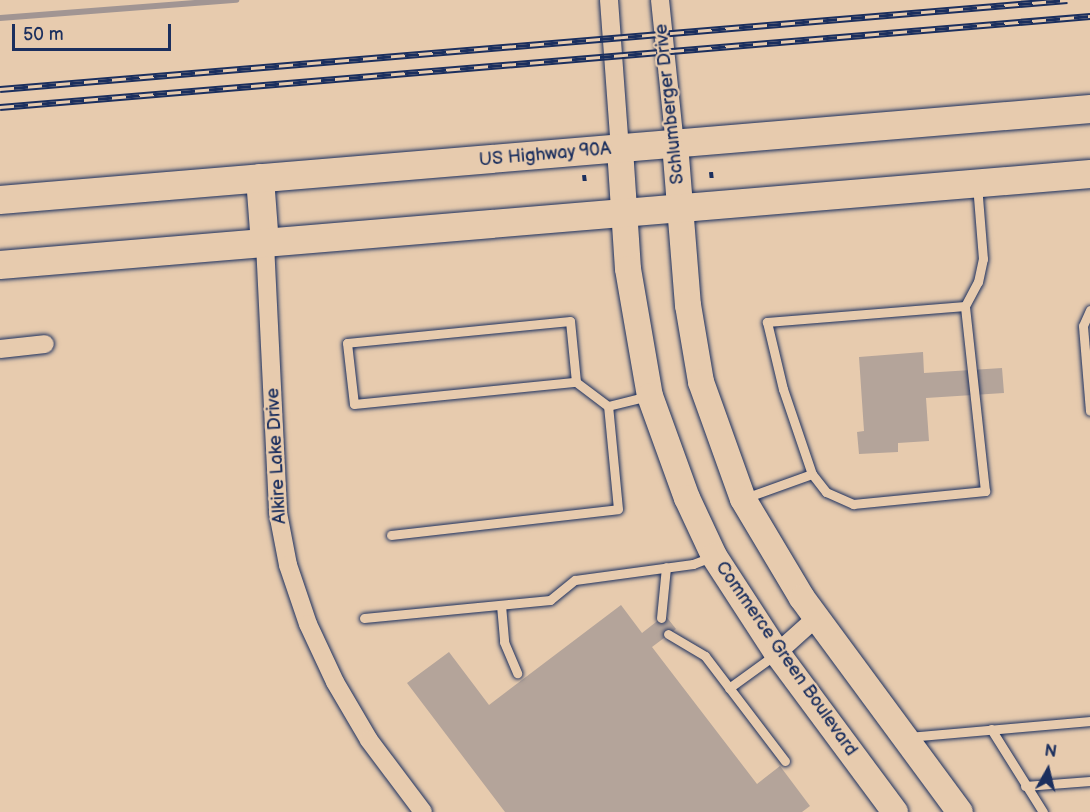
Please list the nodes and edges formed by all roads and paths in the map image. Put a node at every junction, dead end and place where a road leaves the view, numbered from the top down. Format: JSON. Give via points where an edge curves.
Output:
{"nodes":[{"id":1,"x":660,"y":5,"type":"edge"},
{"id":2,"x":610,"y":7,"type":"edge"},
{"id":3,"x":1090,"y":109,"type":"edge"},
{"id":4,"x":675,"y":144,"type":"junction"},
{"id":5,"x":620,"y":149,"type":"junction"},
{"id":6,"x":711,"y":172,"type":"dead end"},
{"id":7,"x":1090,"y":174,"type":"edge"},
{"id":8,"x":260,"y":178,"type":"junction"},
{"id":9,"x":976,"y":184,"type":"junction"},
{"id":10,"x":712,"y":185,"type":"dead end"},
{"id":11,"x":0,"y":201,"type":"edge"},
{"id":12,"x":680,"y":208,"type":"junction"},
{"id":13,"x":625,"y":213,"type":"junction"},
{"id":14,"x":265,"y":244,"type":"junction"},
{"id":15,"x":0,"y":265,"type":"edge"},
{"id":16,"x":965,"y":306,"type":"junction"},
{"id":17,"x":1090,"y":310,"type":"edge"},
{"id":18,"x":45,"y":344,"type":"dead end"},
{"id":19,"x":0,"y":349,"type":"edge"},
{"id":20,"x":576,"y":382,"type":"junction"},
{"id":21,"x":650,"y":396,"type":"junction"},
{"id":22,"x":608,"y":406,"type":"junction"},
{"id":23,"x":1090,"y":411,"type":"edge"},
{"id":24,"x":812,"y":474,"type":"junction"},
{"id":25,"x":743,"y":499,"type":"junction"},
{"id":26,"x":391,"y":535,"type":"dead end"},
{"id":27,"x":714,"y":556,"type":"junction"},
{"id":28,"x":666,"y":567,"type":"junction"},
{"id":29,"x":501,"y":605,"type":"junction"},
{"id":30,"x":817,"y":617,"type":"junction"},
{"id":31,"x":364,"y":618,"type":"dead end"},
{"id":32,"x":661,"y":618,"type":"dead end"},
{"id":33,"x":668,"y":634,"type":"dead end"},
{"id":34,"x":777,"y":653,"type":"junction"},
{"id":35,"x":518,"y":673,"type":"dead end"},
{"id":36,"x":729,"y":688,"type":"junction"},
{"id":37,"x":1090,"y":721,"type":"edge"},
{"id":38,"x":991,"y":729,"type":"junction"},
{"id":39,"x":908,"y":736,"type":"junction"},
{"id":40,"x":785,"y":761,"type":"dead end"},
{"id":41,"x":1090,"y":781,"type":"edge"},
{"id":42,"x":1025,"y":786,"type":"junction"},
{"id":43,"x":423,"y":812,"type":"edge"},
{"id":44,"x":895,"y":812,"type":"edge"},
{"id":45,"x":960,"y":812,"type":"edge"},
{"id":46,"x":1043,"y":812,"type":"edge"}],
"edges":[{"from":1,"to":4,"type":"street","name":"Schlumberger Drive"},
{"from":2,"to":5,"type":"street"},
{"from":3,"to":4,"type":"main road","name":"US Highway 90A"},
{"from":4,"to":5,"type":"main road","name":"US Highway 90A"},
{"from":4,"to":12,"type":"street","name":"Schlumberger Drive"},
{"from":5,"to":8,"type":"main road","name":"US Highway 90A"},
{"from":5,"to":13,"type":"street","name":"Commerce Green Boulevard"},
{"from":6,"to":10,"type":"path"},
{"from":7,"to":9,"type":"main road"},
{"from":8,"to":11,"type":"main road","name":"US Highway 90A"},
{"from":8,"to":14,"type":"main road"},
{"from":9,"to":12,"type":"main road"},
{"from":9,"to":16,"type":"lane","via":[[982,259],[978,282]]},
{"from":12,"to":13,"type":"main road"},
{"from":12,"to":25,"type":"street","via":[[688,305],[701,382]]},
{"from":13,"to":14,"type":"main road"},
{"from":13,"to":21,"type":"street","name":"Commerce Green Boulevard","via":[[628,269]]},
{"from":14,"to":15,"type":"main road"},
{"from":14,"to":43,"type":"street","name":"Alkire Lake Drive","via":[[278,513],[288,565],[308,624],[335,682],[369,740]]},
{"from":16,"to":24,"type":"lane","via":[[767,322],[783,389]]},
{"from":16,"to":24,"type":"lane","via":[[985,491],[853,504],[826,492]]},
{"from":17,"to":23,"type":"lane","via":[[1083,326]]},
{"from":18,"to":19,"type":"street"},
{"from":20,"to":20,"type":"lane","via":[[570,321],[347,343],[354,404]]},
{"from":20,"to":22,"type":"lane"},
{"from":21,"to":22,"type":"lane"},
{"from":21,"to":27,"type":"street","name":"Commerce Green Boulevard","via":[[687,498]]},
{"from":22,"to":26,"type":"lane","via":[[618,509]]},
{"from":24,"to":25,"type":"lane"},
{"from":25,"to":30,"type":"street","via":[[771,550]]},
{"from":27,"to":28,"type":"lane"},
{"from":27,"to":34,"type":"street","name":"Commerce Green Boulevard"},
{"from":28,"to":29,"type":"lane","via":[[574,580],[550,600]]},
{"from":28,"to":32,"type":"lane"},
{"from":29,"to":31,"type":"lane"},
{"from":29,"to":35,"type":"lane","via":[[504,642]]},
{"from":30,"to":34,"type":"street"},
{"from":30,"to":39,"type":"street"},
{"from":33,"to":36,"type":"lane","via":[[705,656]]},
{"from":34,"to":36,"type":"lane"},
{"from":34,"to":44,"type":"street","name":"Commerce Green Boulevard"},
{"from":36,"to":40,"type":"lane"},
{"from":37,"to":38,"type":"lane"},
{"from":38,"to":39,"type":"lane"},
{"from":38,"to":42,"type":"lane"},
{"from":39,"to":45,"type":"street"},
{"from":41,"to":42,"type":"lane"},
{"from":42,"to":46,"type":"lane"}]}
